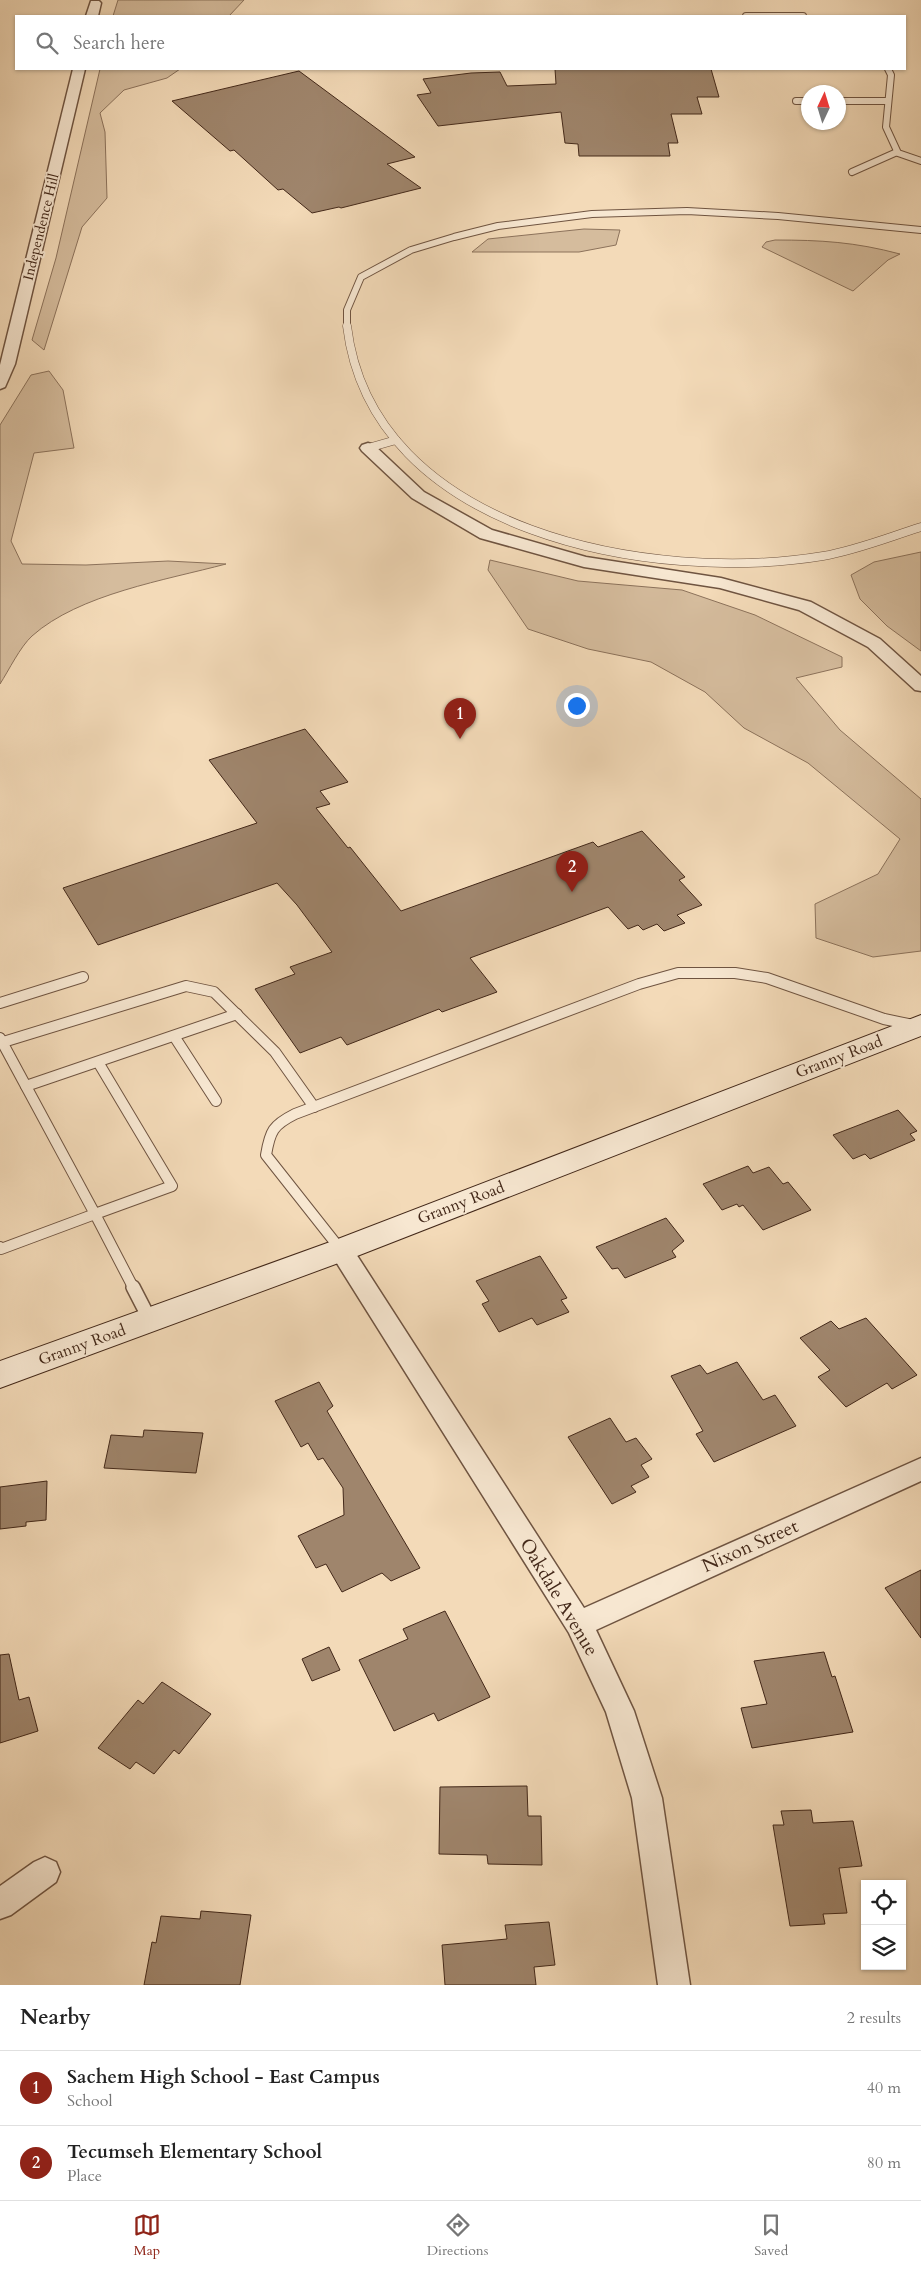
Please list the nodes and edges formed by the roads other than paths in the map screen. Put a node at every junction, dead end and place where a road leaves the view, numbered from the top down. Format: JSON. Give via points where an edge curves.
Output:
{"nodes":[{"id":1,"x":95,"y":3,"type":"dead end"},
{"id":2,"x":92,"y":15,"type":"edge"},
{"id":3,"x":79,"y":70,"type":"edge"},
{"id":4,"x":888,"y":70,"type":"edge"},
{"id":5,"x":796,"y":101,"type":"dead end"},
{"id":6,"x":801,"y":101,"type":"edge"},
{"id":7,"x":846,"y":101,"type":"edge"},
{"id":8,"x":888,"y":101,"type":"junction"},
{"id":9,"x":897,"y":152,"type":"junction"},
{"id":10,"x":921,"y":161,"type":"edge"},
{"id":11,"x":852,"y":172,"type":"dead end"},
{"id":12,"x":921,"y":230,"type":"edge"},
{"id":13,"x":0,"y":384,"type":"edge"},
{"id":14,"x":396,"y":440,"type":"junction"},
{"id":15,"x":368,"y":448,"type":"joint"},
{"id":16,"x":921,"y":527,"type":"edge"},
{"id":17,"x":921,"y":686,"type":"edge"},
{"id":18,"x":83,"y":976,"type":"dead end"},
{"id":19,"x":0,"y":1003,"type":"edge"},
{"id":20,"x":237,"y":1014,"type":"junction"},
{"id":21,"x":920,"y":1026,"type":"edge"},
{"id":22,"x":174,"y":1036,"type":"junction"},
{"id":23,"x":1,"y":1041,"type":"edge"},
{"id":24,"x":98,"y":1062,"type":"junction"},
{"id":25,"x":26,"y":1086,"type":"junction"},
{"id":26,"x":216,"y":1101,"type":"dead end"},
{"id":27,"x":314,"y":1107,"type":"junction"},
{"id":28,"x":95,"y":1214,"type":"junction"},
{"id":29,"x":0,"y":1247,"type":"edge"},
{"id":30,"x":341,"y":1250,"type":"junction"},
{"id":31,"x":150,"y":1320,"type":"junction"},
{"id":32,"x":0,"y":1375,"type":"edge"},
{"id":33,"x":921,"y":1469,"type":"edge"},
{"id":34,"x":579,"y":1624,"type":"junction"},
{"id":35,"x":45,"y":1872,"type":"dead end"},
{"id":36,"x":0,"y":1904,"type":"edge"},
{"id":37,"x":674,"y":1985,"type":"edge"}],
"edges":[{"from":1,"to":2,"type":"street"},
{"from":3,"to":13,"type":"street","name":"Independence Hill","via":[[8,364]]},
{"from":4,"to":8,"type":"lane"},
{"from":5,"to":6,"type":"lane"},
{"from":7,"to":8,"type":"lane"},
{"from":8,"to":9,"type":"lane","via":[[886,127]]},
{"from":9,"to":10,"type":"lane"},
{"from":9,"to":11,"type":"lane"},
{"from":12,"to":14,"type":"lane","via":[[893,230],[777,216],[646,212],[564,218],[467,232],[408,251],[361,277],[345,318],[354,362],[376,415]]},
{"from":14,"to":15,"type":"lane"},
{"from":14,"to":16,"type":"lane","via":[[440,480],[473,503],[513,524],[622,553],[692,562],[774,561],[825,556]]},
{"from":15,"to":17,"type":"street","via":[[418,495],[486,534],[584,562],[721,583],[805,606],[874,643]]},
{"from":18,"to":19,"type":"lane"},
{"from":20,"to":22,"type":"lane"},
{"from":20,"to":23,"type":"lane","via":[[214,992],[186,986]]},
{"from":20,"to":27,"type":"lane","via":[[275,1052]]},
{"from":21,"to":27,"type":"lane","via":[[884,1019],[767,978],[735,973],[678,973],[639,984]]},
{"from":21,"to":30,"type":"street","name":"Granny Road"},
{"from":22,"to":24,"type":"lane"},
{"from":22,"to":26,"type":"lane"},
{"from":23,"to":25,"type":"lane"},
{"from":24,"to":25,"type":"lane"},
{"from":24,"to":28,"type":"lane","via":[[172,1186]]},
{"from":25,"to":28,"type":"lane"},
{"from":27,"to":30,"type":"lane","via":[[276,1124],[269,1137],[266,1155]]},
{"from":28,"to":29,"type":"lane"},
{"from":28,"to":31,"type":"lane"},
{"from":30,"to":31,"type":"street","name":"Granny Road"},
{"from":30,"to":34,"type":"street","name":"Oakdale Avenue"},
{"from":31,"to":32,"type":"street","name":"Granny Road"},
{"from":33,"to":34,"type":"street","name":"Nixon Street"},
{"from":34,"to":37,"type":"street","name":"Oakdale Avenue","via":[[620,1710],[647,1798]]},
{"from":35,"to":36,"type":"street"}]}
